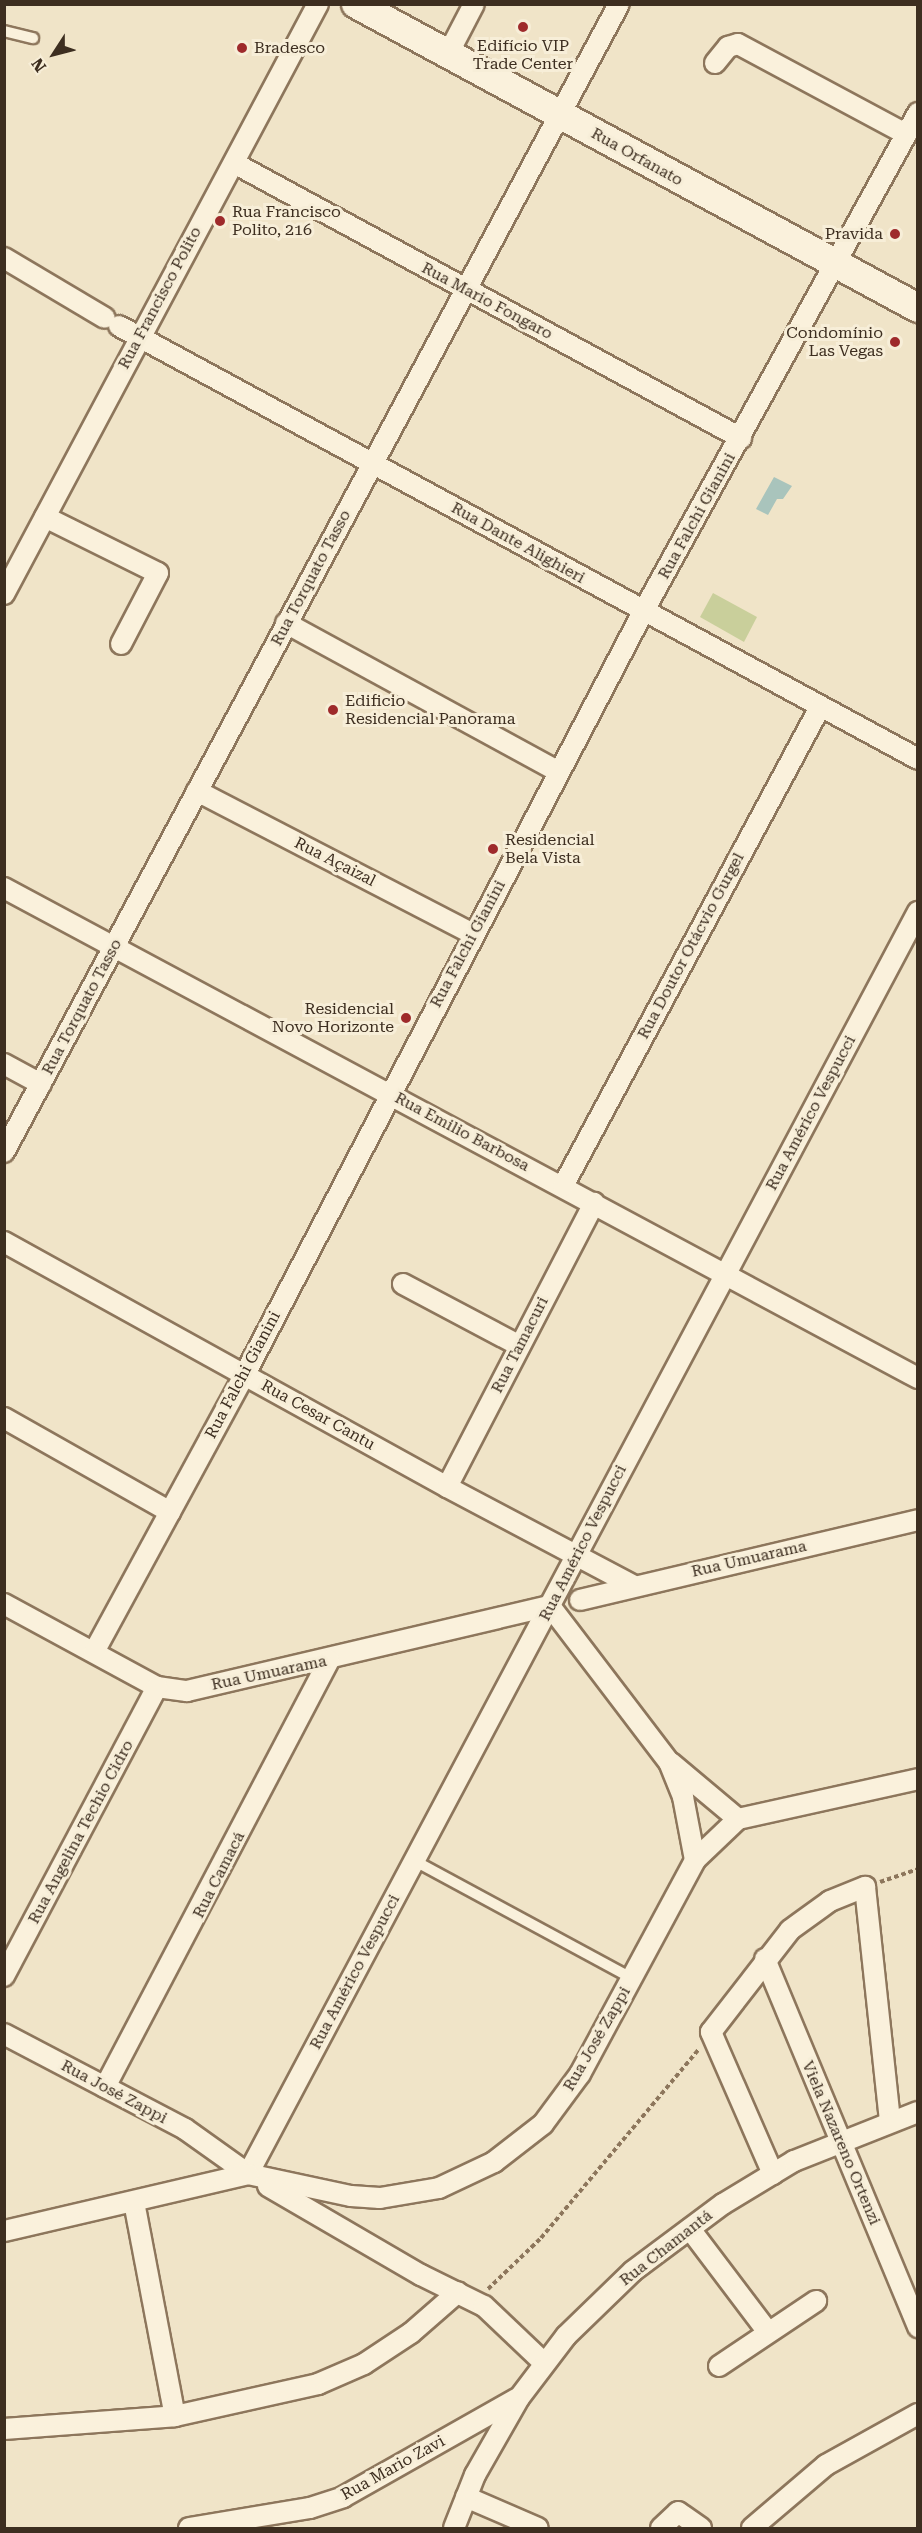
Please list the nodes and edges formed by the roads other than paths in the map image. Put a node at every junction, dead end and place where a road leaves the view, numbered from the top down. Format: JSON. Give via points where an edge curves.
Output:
{"nodes":[{"id":1,"x":318,"y":4,"type":"edge"},
{"id":2,"x":356,"y":4,"type":"edge"},
{"id":3,"x":474,"y":4,"type":"edge"},
{"id":4,"x":619,"y":4,"type":"edge"},
{"id":5,"x":4,"y":31,"type":"edge"},
{"id":6,"x":33,"y":38,"type":"dead end"},
{"id":7,"x":448,"y":54,"type":"junction"},
{"id":8,"x":715,"y":63,"type":"dead end"},
{"id":9,"x":918,"y":113,"type":"edge"},
{"id":10,"x":560,"y":115,"type":"junction"},
{"id":11,"x":906,"y":134,"type":"junction"},
{"id":12,"x":234,"y":163,"type":"junction"},
{"id":13,"x":4,"y":258,"type":"edge"},
{"id":14,"x":835,"y":266,"type":"junction"},
{"id":15,"x":465,"y":290,"type":"junction"},
{"id":16,"x":918,"y":308,"type":"edge"},
{"id":17,"x":138,"y":337,"type":"junction"},
{"id":18,"x":741,"y":438,"type":"junction"},
{"id":19,"x":372,"y":464,"type":"junction"},
{"id":20,"x":45,"y":517,"type":"junction"},
{"id":21,"x":4,"y":594,"type":"edge"},
{"id":22,"x":643,"y":612,"type":"junction"},
{"id":23,"x":286,"y":623,"type":"junction"},
{"id":24,"x":121,"y":644,"type":"dead end"},
{"id":25,"x":820,"y":706,"type":"junction"},
{"id":26,"x":918,"y":759,"type":"edge"},
{"id":27,"x":559,"y":772,"type":"junction"},
{"id":28,"x":197,"y":791,"type":"junction"},
{"id":29,"x":4,"y":888,"type":"edge"},
{"id":30,"x":918,"y":912,"type":"edge"},
{"id":31,"x":472,"y":934,"type":"junction"},
{"id":32,"x":114,"y":947,"type":"junction"},
{"id":33,"x":4,"y":1064,"type":"edge"},
{"id":34,"x":41,"y":1084,"type":"junction"},
{"id":35,"x":390,"y":1094,"type":"junction"},
{"id":36,"x":4,"y":1152,"type":"edge"},
{"id":37,"x":563,"y":1186,"type":"junction"},
{"id":38,"x":594,"y":1203,"type":"junction"},
{"id":39,"x":4,"y":1242,"type":"edge"},
{"id":40,"x":726,"y":1274,"type":"junction"},
{"id":41,"x":403,"y":1284,"type":"dead end"},
{"id":42,"x":520,"y":1346,"type":"junction"},
{"id":43,"x":245,"y":1374,"type":"junction"},
{"id":44,"x":918,"y":1378,"type":"edge"},
{"id":45,"x":4,"y":1418,"type":"edge"},
{"id":46,"x":447,"y":1487,"type":"junction"},
{"id":47,"x":170,"y":1512,"type":"junction"},
{"id":48,"x":918,"y":1520,"type":"edge"},
{"id":49,"x":575,"y":1554,"type":"junction"},
{"id":50,"x":634,"y":1586,"type":"junction"},
{"id":51,"x":580,"y":1600,"type":"dead end"},
{"id":52,"x":550,"y":1606,"type":"junction"},
{"id":53,"x":6,"y":1609,"type":"edge"},
{"id":54,"x":93,"y":1653,"type":"junction"},
{"id":55,"x":329,"y":1660,"type":"junction"},
{"id":56,"x":157,"y":1687,"type":"junction"},
{"id":57,"x":669,"y":1761,"type":"junction"},
{"id":58,"x":918,"y":1779,"type":"edge"},
{"id":59,"x":738,"y":1819,"type":"junction"},
{"id":60,"x":695,"y":1860,"type":"junction"},
{"id":61,"x":415,"y":1861,"type":"junction"},
{"id":62,"x":765,"y":1959,"type":"junction"},
{"id":63,"x":4,"y":1976,"type":"edge"},
{"id":64,"x":632,"y":1978,"type":"junction"},
{"id":65,"x":4,"y":2034,"type":"edge"},
{"id":66,"x":105,"y":2087,"type":"junction"},
{"id":67,"x":918,"y":2112,"type":"edge"},
{"id":68,"x":890,"y":2121,"type":"junction"},
{"id":69,"x":839,"y":2142,"type":"junction"},
{"id":70,"x":248,"y":2174,"type":"junction"},
{"id":71,"x":773,"y":2174,"type":"junction"},
{"id":72,"x":134,"y":2202,"type":"junction"},
{"id":73,"x":690,"y":2229,"type":"junction"},
{"id":74,"x":4,"y":2231,"type":"edge"},
{"id":75,"x":458,"y":2292,"type":"junction"},
{"id":76,"x":816,"y":2301,"type":"dead end"},
{"id":77,"x":918,"y":2327,"type":"edge"},
{"id":78,"x":768,"y":2332,"type":"junction"},
{"id":79,"x":544,"y":2363,"type":"junction"},
{"id":80,"x":720,"y":2366,"type":"dead end"},
{"id":81,"x":519,"y":2398,"type":"junction"},
{"id":82,"x":918,"y":2414,"type":"edge"},
{"id":83,"x":176,"y":2416,"type":"junction"},
{"id":84,"x":4,"y":2429,"type":"edge"},
{"id":85,"x":466,"y":2497,"type":"junction"},
{"id":86,"x":189,"y":2529,"type":"edge"},
{"id":87,"x":454,"y":2529,"type":"edge"},
{"id":88,"x":538,"y":2529,"type":"edge"},
{"id":89,"x":661,"y":2529,"type":"edge"},
{"id":90,"x":701,"y":2529,"type":"edge"},
{"id":91,"x":752,"y":2529,"type":"edge"}],
"edges":[{"from":1,"to":12,"type":"street","name":"Rua Francisco Polito"},
{"from":2,"to":7,"type":"main road","name":"Rua Orfanato"},
{"from":3,"to":7,"type":"street"},
{"from":4,"to":10,"type":"street","name":"Rua Torquato Tasso"},
{"from":5,"to":6,"type":"lane"},
{"from":7,"to":10,"type":"main road","name":"Rua Orfanato"},
{"from":8,"to":11,"type":"street","via":[[728,47],[738,44]]},
{"from":9,"to":11,"type":"street","name":"Rua Falchi Gianini"},
{"from":10,"to":14,"type":"main road","name":"Rua Orfanato"},
{"from":10,"to":15,"type":"street","name":"Rua Torquato Tasso"},
{"from":11,"to":14,"type":"street","name":"Rua Falchi Gianini"},
{"from":12,"to":15,"type":"street","name":"Rua Mario Fongaro"},
{"from":12,"to":17,"type":"street","name":"Rua Francisco Polito"},
{"from":13,"to":17,"type":"street","name":"Rua Dante Alighieri"},
{"from":14,"to":16,"type":"main road","name":"Rua Orfanato"},
{"from":14,"to":18,"type":"street","name":"Rua Falchi Gianini"},
{"from":15,"to":18,"type":"street","name":"Rua Mario Fongaro"},
{"from":15,"to":19,"type":"street","name":"Rua Torquato Tasso"},
{"from":17,"to":19,"type":"street","name":"Rua Dante Alighieri"},
{"from":17,"to":20,"type":"street","name":"Rua Francisco Polito"},
{"from":18,"to":22,"type":"street","name":"Rua Falchi Gianini"},
{"from":19,"to":22,"type":"street","name":"Rua Dante Alighieri"},
{"from":19,"to":23,"type":"street","name":"Rua Torquato Tasso"},
{"from":20,"to":21,"type":"street","name":"Rua Francisco Polito"},
{"from":20,"to":24,"type":"street","via":[[158,573]]},
{"from":22,"to":25,"type":"street","name":"Rua Dante Alighieri"},
{"from":22,"to":27,"type":"street","name":"Rua Falchi Gianini"},
{"from":23,"to":27,"type":"street"},
{"from":23,"to":28,"type":"street","name":"Rua Torquato Tasso"},
{"from":25,"to":26,"type":"street","name":"Rua Dante Alighieri"},
{"from":25,"to":37,"type":"street","name":"Rua Doutor Otácvio Gurgel"},
{"from":27,"to":31,"type":"street","name":"Rua Falchi Gianini"},
{"from":28,"to":31,"type":"street","name":"Rua Açaizal"},
{"from":28,"to":32,"type":"street","name":"Rua Torquato Tasso"},
{"from":29,"to":32,"type":"street","name":"Rua Emilio Barbosa"},
{"from":30,"to":40,"type":"street","name":"Rua Américo Vespucci"},
{"from":31,"to":35,"type":"street","name":"Rua Falchi Gianini"},
{"from":32,"to":34,"type":"street","name":"Rua Torquato Tasso"},
{"from":32,"to":35,"type":"street","name":"Rua Emilio Barbosa"},
{"from":33,"to":34,"type":"street"},
{"from":34,"to":36,"type":"street","name":"Rua Torquato Tasso"},
{"from":35,"to":37,"type":"street","name":"Rua Emilio Barbosa"},
{"from":35,"to":43,"type":"street","name":"Rua Falchi Gianini"},
{"from":37,"to":38,"type":"street","name":"Rua Emilio Barbosa"},
{"from":38,"to":40,"type":"street","name":"Rua Emilio Barbosa"},
{"from":38,"to":42,"type":"street","name":"Rua Tamacuri"},
{"from":39,"to":43,"type":"street","name":"Rua Cesar Cantu"},
{"from":40,"to":44,"type":"street","name":"Rua Emilio Barbosa"},
{"from":40,"to":49,"type":"street","name":"Rua Américo Vespucci"},
{"from":41,"to":42,"type":"street"},
{"from":42,"to":46,"type":"street","name":"Rua Tamacuri"},
{"from":43,"to":46,"type":"street","name":"Rua Cesar Cantu"},
{"from":43,"to":47,"type":"street","name":"Rua Falchi Gianini"},
{"from":45,"to":47,"type":"street"},
{"from":46,"to":49,"type":"street","name":"Rua Cesar Cantu"},
{"from":47,"to":54,"type":"street","name":"Rua Falchi Gianini"},
{"from":48,"to":50,"type":"street","name":"Rua Umuarama"},
{"from":49,"to":50,"type":"street","name":"Rua Cesar Cantu"},
{"from":49,"to":52,"type":"street","name":"Rua Américo Vespucci"},
{"from":50,"to":51,"type":"street","name":"Rua Umuarama"},
{"from":52,"to":55,"type":"street","name":"Rua Umuarama"},
{"from":52,"to":57,"type":"street"},
{"from":52,"to":61,"type":"street","name":"Rua Américo Vespucci"},
{"from":53,"to":54,"type":"street","name":"Rua Umuarama"},
{"from":54,"to":56,"type":"street","name":"Rua Umuarama"},
{"from":55,"to":56,"type":"street","name":"Rua Umuarama","via":[[187,1691]]},
{"from":55,"to":66,"type":"street","name":"Rua Camacá"},
{"from":56,"to":63,"type":"street","name":"Rua Angelina Techio Cidro"},
{"from":57,"to":59,"type":"street"},
{"from":57,"to":60,"type":"street","via":[[685,1806]]},
{"from":58,"to":59,"type":"street"},
{"from":59,"to":60,"type":"street","name":"Rua José Zappi"},
{"from":60,"to":64,"type":"street","name":"Rua José Zappi"},
{"from":61,"to":64,"type":"lane"},
{"from":61,"to":70,"type":"street","name":"Rua Américo Vespucci"},
{"from":62,"to":68,"type":"street","via":[[809,1915],[865,1887]]},
{"from":62,"to":69,"type":"street","name":"Viela Nazareno Ortenzi"},
{"from":62,"to":71,"type":"street","via":[[711,2032]]},
{"from":64,"to":70,"type":"street","name":"Rua José Zappi","via":[[580,2074],[543,2124],[522,2144],[466,2178],[439,2188],[380,2198],[309,2190]]},
{"from":65,"to":66,"type":"street","name":"Rua José Zappi"},
{"from":66,"to":70,"type":"street","name":"Rua José Zappi","via":[[185,2129]]},
{"from":67,"to":68,"type":"street","name":"Rua Chamantá"},
{"from":68,"to":69,"type":"street","name":"Rua Chamantá"},
{"from":69,"to":71,"type":"street","name":"Rua Chamantá"},
{"from":69,"to":77,"type":"street","name":"Viela Nazareno Ortenzi"},
{"from":70,"to":72,"type":"street"},
{"from":70,"to":75,"type":"street"},
{"from":71,"to":73,"type":"street","name":"Rua Chamantá"},
{"from":72,"to":74,"type":"street"},
{"from":72,"to":83,"type":"street"},
{"from":73,"to":78,"type":"street"},
{"from":73,"to":79,"type":"street","name":"Rua Chamantá","via":[[633,2271]]},
{"from":75,"to":79,"type":"street","via":[[484,2306]]},
{"from":75,"to":83,"type":"street","via":[[411,2333],[364,2364],[318,2384]]},
{"from":76,"to":78,"type":"street"},
{"from":78,"to":80,"type":"street"},
{"from":79,"to":81,"type":"street","name":"Rua Chamantá"},
{"from":81,"to":85,"type":"street","name":"Rua Chamantá"},
{"from":81,"to":86,"type":"street","name":"Rua Mario Zavi","via":[[343,2497],[310,2508]]},
{"from":82,"to":91,"type":"street","via":[[826,2464]]},
{"from":83,"to":84,"type":"street"},
{"from":85,"to":87,"type":"street","name":"Rua Chamantá"},
{"from":85,"to":88,"type":"street"},
{"from":89,"to":90,"type":"street","via":[[678,2512]]}]}
